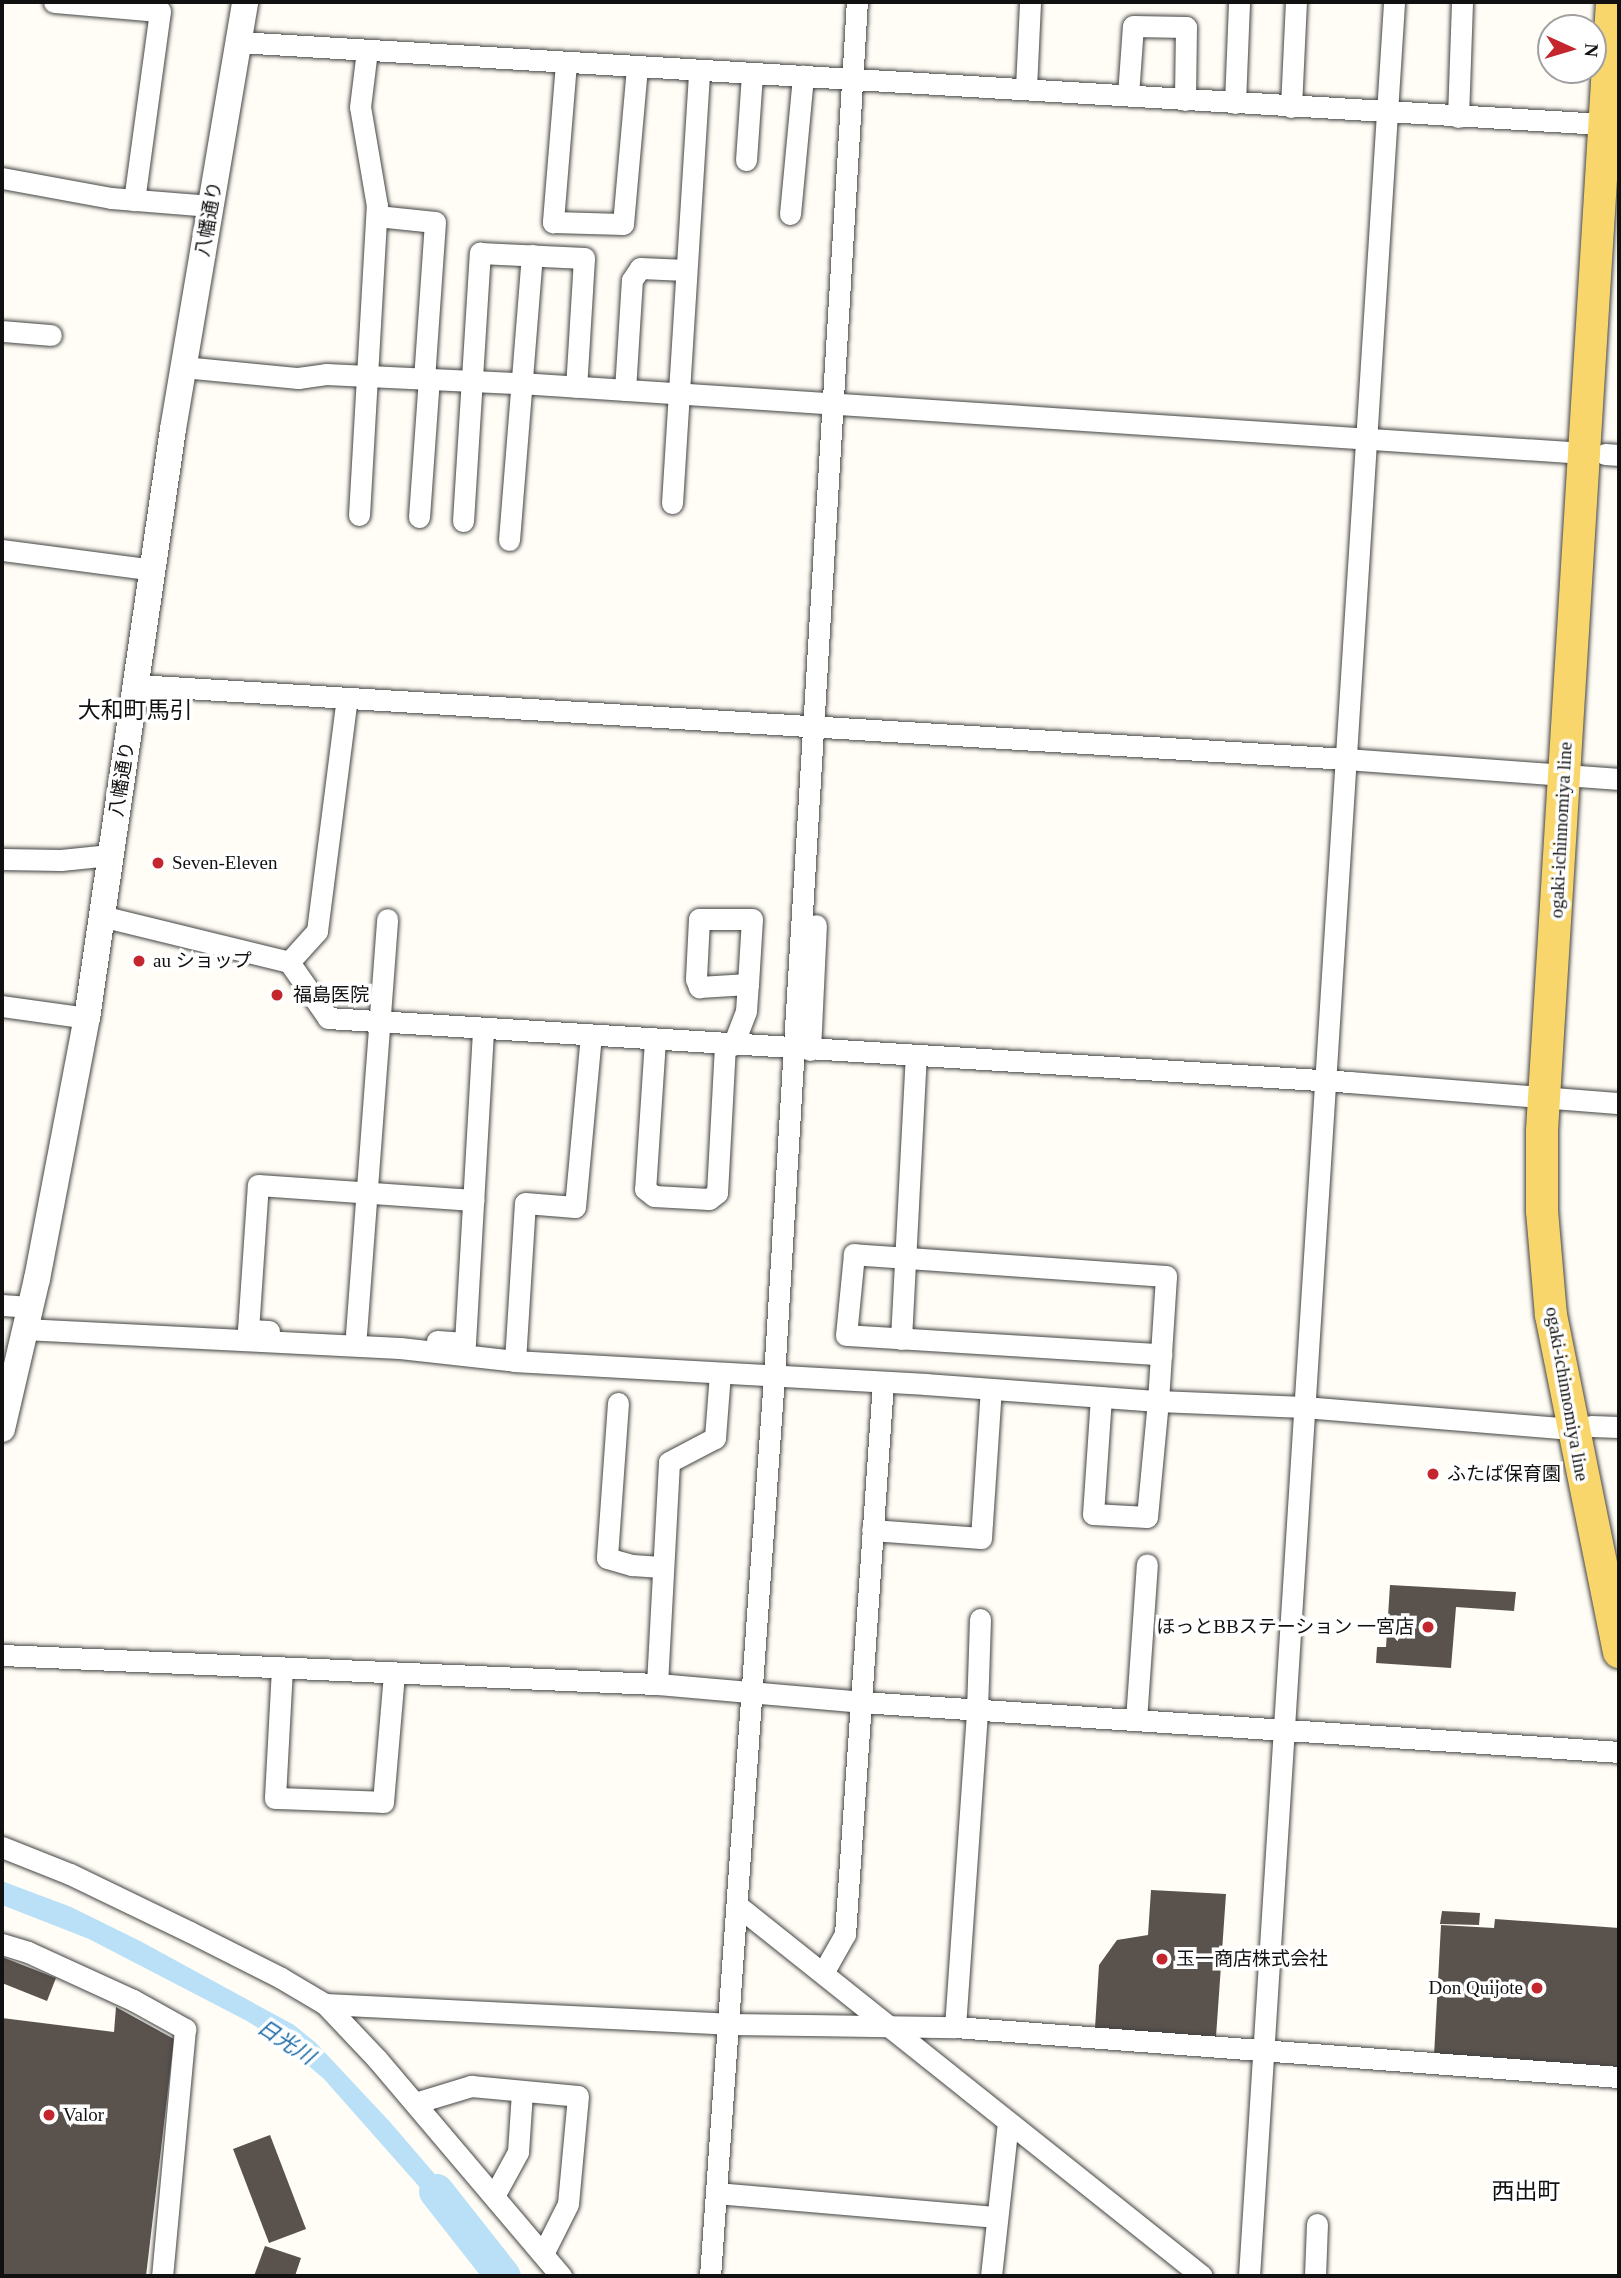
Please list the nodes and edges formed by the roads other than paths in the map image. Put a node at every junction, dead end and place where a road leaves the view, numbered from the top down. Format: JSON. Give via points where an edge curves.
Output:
{"nodes":[{"id":1,"x":54,"y":2,"type":"edge"},
{"id":2,"x":244,"y":2,"type":"edge"},
{"id":3,"x":857,"y":2,"type":"edge"},
{"id":4,"x":1030,"y":2,"type":"edge"},
{"id":5,"x":1239,"y":2,"type":"edge"},
{"id":6,"x":1296,"y":2,"type":"edge"},
{"id":7,"x":1394,"y":2,"type":"edge"},
{"id":8,"x":1462,"y":2,"type":"edge"},
{"id":9,"x":1612,"y":2,"type":"edge"},
{"id":10,"x":237,"y":42,"type":"junction"},
{"id":11,"x":367,"y":50,"type":"junction"},
{"id":12,"x":566,"y":63,"type":"junction"},
{"id":13,"x":637,"y":67,"type":"junction"},
{"id":14,"x":699,"y":71,"type":"junction"},
{"id":15,"x":752,"y":74,"type":"junction"},
{"id":16,"x":803,"y":76,"type":"junction"},
{"id":17,"x":850,"y":79,"type":"junction"},
{"id":18,"x":1026,"y":88,"type":"junction"},
{"id":19,"x":1128,"y":95,"type":"junction"},
{"id":20,"x":1185,"y":100,"type":"junction"},
{"id":21,"x":1235,"y":103,"type":"junction"},
{"id":22,"x":1291,"y":107,"type":"junction"},
{"id":23,"x":1386,"y":114,"type":"junction"},
{"id":24,"x":1458,"y":117,"type":"junction"},
{"id":25,"x":1612,"y":125,"type":"edge"},
{"id":26,"x":746,"y":160,"type":"dead end"},
{"id":27,"x":2,"y":178,"type":"edge"},
{"id":28,"x":134,"y":200,"type":"junction"},
{"id":29,"x":211,"y":206,"type":"junction"},
{"id":30,"x":790,"y":214,"type":"dead end"},
{"id":31,"x":377,"y":216,"type":"junction"},
{"id":32,"x":1619,"y":229,"type":"edge"},
{"id":33,"x":532,"y":256,"type":"junction"},
{"id":34,"x":686,"y":270,"type":"junction"},
{"id":35,"x":2,"y":331,"type":"edge"},
{"id":36,"x":51,"y":335,"type":"dead end"},
{"id":37,"x":183,"y":368,"type":"junction"},
{"id":38,"x":368,"y":376,"type":"junction"},
{"id":39,"x":426,"y":379,"type":"junction"},
{"id":40,"x":472,"y":381,"type":"junction"},
{"id":41,"x":520,"y":383,"type":"junction"},
{"id":42,"x":576,"y":387,"type":"junction"},
{"id":43,"x":625,"y":390,"type":"junction"},
{"id":44,"x":677,"y":396,"type":"junction"},
{"id":45,"x":831,"y":405,"type":"junction"},
{"id":46,"x":1365,"y":437,"type":"junction"},
{"id":47,"x":1603,"y":454,"type":"edge"},
{"id":48,"x":672,"y":503,"type":"dead end"},
{"id":49,"x":359,"y":516,"type":"dead end"},
{"id":50,"x":419,"y":517,"type":"dead end"},
{"id":51,"x":463,"y":522,"type":"dead end"},
{"id":52,"x":509,"y":540,"type":"dead end"},
{"id":53,"x":2,"y":550,"type":"edge"},
{"id":54,"x":153,"y":570,"type":"junction"},
{"id":55,"x":137,"y":685,"type":"junction"},
{"id":56,"x":348,"y":698,"type":"junction"},
{"id":57,"x":811,"y":726,"type":"junction"},
{"id":58,"x":1346,"y":759,"type":"junction"},
{"id":59,"x":1575,"y":776,"type":"junction"},
{"id":60,"x":1619,"y":779,"type":"edge"},
{"id":61,"x":110,"y":855,"type":"junction"},
{"id":62,"x":2,"y":859,"type":"edge"},
{"id":63,"x":101,"y":916,"type":"junction"},
{"id":64,"x":387,"y":919,"type":"dead end"},
{"id":65,"x":816,"y":925,"type":"dead end"},
{"id":66,"x":289,"y":962,"type":"junction"},
{"id":67,"x":748,"y":984,"type":"dead end"},
{"id":68,"x":2,"y":1006,"type":"edge"},
{"id":69,"x":87,"y":1018,"type":"junction"},
{"id":70,"x":382,"y":1022,"type":"junction"},
{"id":71,"x":483,"y":1030,"type":"junction"},
{"id":72,"x":591,"y":1035,"type":"junction"},
{"id":73,"x":654,"y":1040,"type":"junction"},
{"id":74,"x":729,"y":1044,"type":"junction"},
{"id":75,"x":801,"y":1049,"type":"junction"},
{"id":76,"x":916,"y":1056,"type":"junction"},
{"id":77,"x":1325,"y":1081,"type":"junction"},
{"id":78,"x":1555,"y":1099,"type":"junction"},
{"id":79,"x":1619,"y":1103,"type":"edge"},
{"id":80,"x":367,"y":1193,"type":"junction"},
{"id":81,"x":473,"y":1199,"type":"junction"},
{"id":82,"x":907,"y":1256,"type":"junction"},
{"id":83,"x":2,"y":1305,"type":"edge"},
{"id":84,"x":27,"y":1318,"type":"junction"},
{"id":85,"x":356,"y":1335,"type":"junction"},
{"id":86,"x":901,"y":1339,"type":"junction"},
{"id":87,"x":1161,"y":1354,"type":"junction"},
{"id":88,"x":515,"y":1361,"type":"junction"},
{"id":89,"x":720,"y":1373,"type":"junction"},
{"id":90,"x":774,"y":1377,"type":"junction"},
{"id":91,"x":883,"y":1382,"type":"junction"},
{"id":92,"x":991,"y":1389,"type":"junction"},
{"id":93,"x":1101,"y":1397,"type":"junction"},
{"id":94,"x":1158,"y":1401,"type":"junction"},
{"id":95,"x":618,"y":1403,"type":"dead end"},
{"id":96,"x":1304,"y":1407,"type":"junction"},
{"id":97,"x":1594,"y":1427,"type":"edge"},
{"id":98,"x":2,"y":1429,"type":"edge"},
{"id":99,"x":872,"y":1530,"type":"junction"},
{"id":100,"x":1147,"y":1564,"type":"dead end"},
{"id":101,"x":661,"y":1567,"type":"junction"},
{"id":102,"x":1619,"y":1567,"type":"edge"},
{"id":103,"x":980,"y":1619,"type":"dead end"},
{"id":104,"x":1619,"y":1652,"type":"edge"},
{"id":105,"x":2,"y":1655,"type":"edge"},
{"id":106,"x":282,"y":1668,"type":"junction"},
{"id":107,"x":394,"y":1672,"type":"junction"},
{"id":108,"x":657,"y":1684,"type":"junction"},
{"id":109,"x":753,"y":1691,"type":"junction"},
{"id":110,"x":861,"y":1702,"type":"junction"},
{"id":111,"x":978,"y":1710,"type":"junction"},
{"id":112,"x":1136,"y":1720,"type":"junction"},
{"id":113,"x":1285,"y":1729,"type":"junction"},
{"id":114,"x":1619,"y":1752,"type":"edge"},
{"id":115,"x":2,"y":1847,"type":"edge"},
{"id":116,"x":738,"y":1906,"type":"junction"},
{"id":117,"x":2,"y":1944,"type":"edge"},
{"id":118,"x":823,"y":1973,"type":"junction"},
{"id":119,"x":325,"y":2004,"type":"junction"},
{"id":120,"x":729,"y":2024,"type":"junction"},
{"id":121,"x":887,"y":2026,"type":"junction"},
{"id":122,"x":955,"y":2027,"type":"junction"},
{"id":123,"x":1264,"y":2050,"type":"junction"},
{"id":124,"x":1619,"y":2077,"type":"edge"},
{"id":125,"x":522,"y":2091,"type":"junction"},
{"id":126,"x":415,"y":2103,"type":"junction"},
{"id":127,"x":1008,"y":2123,"type":"junction"},
{"id":128,"x":716,"y":2193,"type":"junction"},
{"id":129,"x":494,"y":2196,"type":"junction"},
{"id":130,"x":997,"y":2217,"type":"junction"},
{"id":131,"x":1317,"y":2224,"type":"dead end"},
{"id":132,"x":543,"y":2254,"type":"junction"},
{"id":133,"x":162,"y":2276,"type":"edge"},
{"id":134,"x":561,"y":2276,"type":"edge"},
{"id":135,"x":710,"y":2276,"type":"edge"},
{"id":136,"x":990,"y":2276,"type":"edge"},
{"id":137,"x":1202,"y":2276,"type":"edge"},
{"id":138,"x":1249,"y":2276,"type":"edge"},
{"id":139,"x":1315,"y":2276,"type":"edge"}],
"edges":[{"from":1,"to":28,"type":"street","via":[[160,10]]},
{"from":2,"to":10,"type":"street","name":"八幡通り"},
{"from":3,"to":17,"type":"street"},
{"from":4,"to":18,"type":"street"},
{"from":5,"to":21,"type":"street"},
{"from":6,"to":22,"type":"street"},
{"from":7,"to":23,"type":"street"},
{"from":8,"to":24,"type":"street"},
{"from":9,"to":25,"type":"main road","name":"ogaki-ichinnomiya line"},
{"from":10,"to":11,"type":"street"},
{"from":10,"to":29,"type":"street","name":"八幡通り"},
{"from":11,"to":12,"type":"street"},
{"from":11,"to":31,"type":"street","via":[[360,107]]},
{"from":12,"to":13,"type":"street"},
{"from":12,"to":13,"type":"street","via":[[553,222],[622,224]]},
{"from":13,"to":14,"type":"street"},
{"from":14,"to":15,"type":"street"},
{"from":14,"to":34,"type":"street"},
{"from":15,"to":16,"type":"street"},
{"from":15,"to":26,"type":"street"},
{"from":16,"to":17,"type":"street"},
{"from":16,"to":30,"type":"street"},
{"from":17,"to":18,"type":"street"},
{"from":17,"to":45,"type":"street"},
{"from":18,"to":19,"type":"street"},
{"from":19,"to":20,"type":"street"},
{"from":19,"to":20,"type":"street","via":[[1133,26],[1186,27]]},
{"from":20,"to":21,"type":"street"},
{"from":21,"to":22,"type":"street"},
{"from":22,"to":23,"type":"street"},
{"from":23,"to":24,"type":"street"},
{"from":23,"to":46,"type":"street"},
{"from":24,"to":25,"type":"street"},
{"from":25,"to":47,"type":"main road","name":"ogaki-ichinnomiya line"},
{"from":27,"to":28,"type":"street"},
{"from":28,"to":29,"type":"street"},
{"from":29,"to":37,"type":"street","name":"八幡通り"},
{"from":31,"to":38,"type":"street"},
{"from":31,"to":39,"type":"street","via":[[435,222]]},
{"from":32,"to":47,"type":"main road","name":"ogaki-ichinnomiya line"},
{"from":33,"to":40,"type":"street","via":[[480,253]]},
{"from":33,"to":41,"type":"street"},
{"from":33,"to":42,"type":"street","via":[[584,258]]},
{"from":34,"to":43,"type":"street","via":[[640,268],[632,280]]},
{"from":34,"to":44,"type":"street"},
{"from":35,"to":36,"type":"street"},
{"from":37,"to":38,"type":"street","via":[[298,377]]},
{"from":37,"to":54,"type":"street","name":"八幡通り"},
{"from":38,"to":39,"type":"street"},
{"from":38,"to":49,"type":"street"},
{"from":39,"to":40,"type":"street"},
{"from":39,"to":50,"type":"street"},
{"from":40,"to":41,"type":"street"},
{"from":40,"to":51,"type":"street"},
{"from":41,"to":42,"type":"street"},
{"from":41,"to":52,"type":"street"},
{"from":42,"to":43,"type":"street"},
{"from":43,"to":44,"type":"street"},
{"from":44,"to":45,"type":"street"},
{"from":44,"to":48,"type":"street"},
{"from":45,"to":46,"type":"street","via":[[1238,433]]},
{"from":45,"to":57,"type":"street"},
{"from":46,"to":47,"type":"street"},
{"from":46,"to":58,"type":"street"},
{"from":47,"to":59,"type":"main road","name":"ogaki-ichinnomiya line"},
{"from":53,"to":54,"type":"street"},
{"from":54,"to":55,"type":"street","name":"八幡通り"},
{"from":55,"to":56,"type":"street"},
{"from":55,"to":61,"type":"street","name":"八幡通り"},
{"from":56,"to":57,"type":"street"},
{"from":56,"to":66,"type":"street","via":[[317,931]]},
{"from":57,"to":58,"type":"street"},
{"from":57,"to":75,"type":"street"},
{"from":58,"to":59,"type":"street"},
{"from":58,"to":77,"type":"street"},
{"from":59,"to":60,"type":"street"},
{"from":59,"to":78,"type":"main road","name":"ogaki-ichinnomiya line"},
{"from":61,"to":62,"type":"street"},
{"from":61,"to":63,"type":"street","name":"八幡通り"},
{"from":63,"to":66,"type":"street"},
{"from":63,"to":69,"type":"street","name":"八幡通り"},
{"from":64,"to":70,"type":"street"},
{"from":65,"to":75,"type":"street"},
{"from":66,"to":70,"type":"street","via":[[328,1018]]},
{"from":67,"to":74,"type":"street","via":[[746,1011]]},
{"from":68,"to":69,"type":"street"},
{"from":69,"to":84,"type":"street","name":"八幡通り"},
{"from":70,"to":71,"type":"street"},
{"from":70,"to":80,"type":"street"},
{"from":71,"to":72,"type":"street"},
{"from":71,"to":81,"type":"street"},
{"from":72,"to":73,"type":"street"},
{"from":72,"to":88,"type":"street","via":[[575,1207],[526,1203]]},
{"from":73,"to":74,"type":"street"},
{"from":73,"to":74,"type":"street","via":[[645,1189],[654,1196],[709,1199],[717,1193]]},
{"from":74,"to":75,"type":"street"},
{"from":75,"to":76,"type":"street"},
{"from":75,"to":90,"type":"street"},
{"from":76,"to":77,"type":"street"},
{"from":76,"to":82,"type":"street"},
{"from":77,"to":78,"type":"street"},
{"from":77,"to":96,"type":"street"},
{"from":78,"to":79,"type":"street"},
{"from":78,"to":97,"type":"main road","name":"ogaki-ichinnomiya line","via":[[1571,1320]]},
{"from":80,"to":81,"type":"street"},
{"from":80,"to":85,"type":"street"},
{"from":80,"to":85,"type":"street","via":[[258,1185],[248,1330]]},
{"from":81,"to":85,"type":"street","via":[[464,1343]]},
{"from":82,"to":86,"type":"street"},
{"from":82,"to":86,"type":"street","via":[[854,1254],[846,1335]]},
{"from":82,"to":87,"type":"street","via":[[1166,1276]]},
{"from":83,"to":84,"type":"street"},
{"from":84,"to":88,"type":"street"},
{"from":84,"to":98,"type":"street","name":"八幡通り"},
{"from":86,"to":87,"type":"street"},
{"from":87,"to":94,"type":"street"},
{"from":88,"to":89,"type":"street"},
{"from":89,"to":90,"type":"street"},
{"from":89,"to":101,"type":"street","via":[[715,1438],[668,1462]]},
{"from":90,"to":91,"type":"street"},
{"from":90,"to":109,"type":"street"},
{"from":91,"to":92,"type":"street"},
{"from":91,"to":99,"type":"street"},
{"from":92,"to":93,"type":"street"},
{"from":92,"to":99,"type":"street","via":[[981,1538]]},
{"from":93,"to":94,"type":"street"},
{"from":93,"to":94,"type":"street","via":[[1093,1514],[1147,1517]]},
{"from":94,"to":96,"type":"street"},
{"from":95,"to":101,"type":"street","via":[[607,1558]]},
{"from":96,"to":97,"type":"street"},
{"from":96,"to":113,"type":"street"},
{"from":97,"to":102,"type":"main road","name":"ogaki-ichinnomiya line"},
{"from":97,"to":104,"type":"main road","name":"ogaki-ichinnomiya line"},
{"from":99,"to":110,"type":"street"},
{"from":100,"to":112,"type":"street"},
{"from":101,"to":108,"type":"street"},
{"from":103,"to":111,"type":"street"},
{"from":105,"to":106,"type":"street"},
{"from":106,"to":107,"type":"street"},
{"from":106,"to":107,"type":"street","via":[[275,1798],[383,1802]]},
{"from":107,"to":108,"type":"street"},
{"from":108,"to":109,"type":"street"},
{"from":109,"to":110,"type":"street"},
{"from":109,"to":116,"type":"street"},
{"from":110,"to":111,"type":"street"},
{"from":110,"to":118,"type":"street","via":[[845,1934]]},
{"from":111,"to":112,"type":"street"},
{"from":111,"to":122,"type":"street"},
{"from":112,"to":113,"type":"street"},
{"from":113,"to":114,"type":"street"},
{"from":113,"to":123,"type":"street"},
{"from":115,"to":119,"type":"street","via":[[166,1920]]},
{"from":116,"to":118,"type":"street"},
{"from":116,"to":120,"type":"street"},
{"from":117,"to":133,"type":"street","via":[[133,2000],[185,2028]]},
{"from":118,"to":121,"type":"street"},
{"from":119,"to":120,"type":"street"},
{"from":119,"to":126,"type":"street"},
{"from":120,"to":121,"type":"street"},
{"from":120,"to":128,"type":"street"},
{"from":121,"to":122,"type":"street"},
{"from":121,"to":127,"type":"street"},
{"from":122,"to":123,"type":"street"},
{"from":123,"to":124,"type":"street"},
{"from":123,"to":138,"type":"street"},
{"from":125,"to":126,"type":"street","via":[[471,2086]]},
{"from":125,"to":129,"type":"street","via":[[518,2152]]},
{"from":125,"to":132,"type":"street","via":[[578,2096],[568,2204]]},
{"from":126,"to":129,"type":"street"},
{"from":127,"to":130,"type":"street"},
{"from":127,"to":137,"type":"street"},
{"from":128,"to":130,"type":"street"},
{"from":128,"to":135,"type":"street"},
{"from":129,"to":132,"type":"street"},
{"from":130,"to":136,"type":"street"},
{"from":131,"to":139,"type":"street"},
{"from":132,"to":134,"type":"street"}]}
